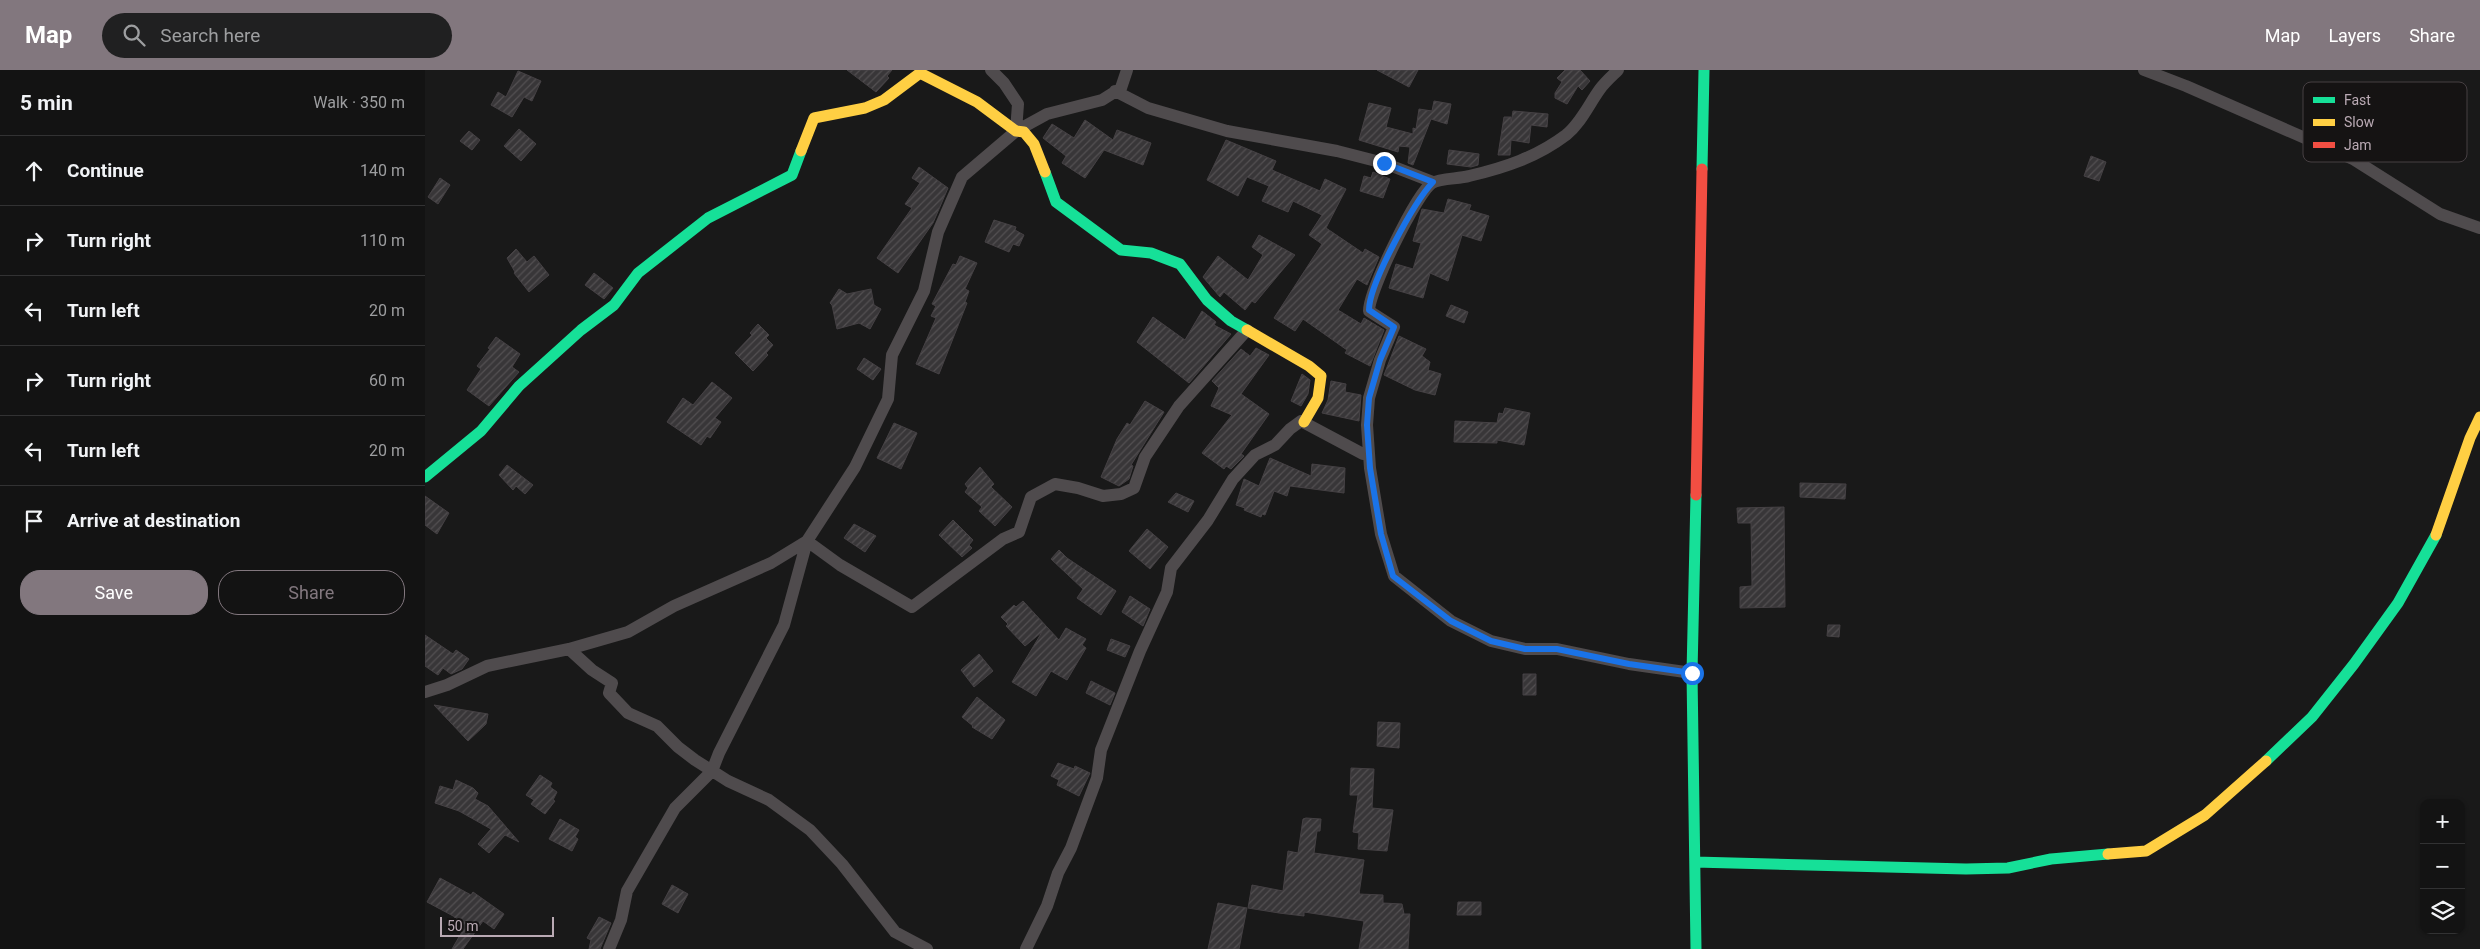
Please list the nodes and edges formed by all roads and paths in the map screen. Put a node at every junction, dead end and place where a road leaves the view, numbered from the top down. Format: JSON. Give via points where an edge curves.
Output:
{"nodes":[{"id":1,"x":991,"y":70,"type":"edge"},
{"id":2,"x":1127,"y":70,"type":"edge"},
{"id":3,"x":1618,"y":70,"type":"edge"},
{"id":4,"x":1704,"y":70,"type":"edge"},
{"id":5,"x":2144,"y":70,"type":"edge"},
{"id":6,"x":1115,"y":91,"type":"junction"},
{"id":7,"x":1016,"y":131,"type":"junction"},
{"id":8,"x":2303,"y":137,"type":"edge"},
{"id":9,"x":2358,"y":162,"type":"edge"},
{"id":10,"x":1433,"y":182,"type":"junction"},
{"id":11,"x":2480,"y":228,"type":"edge"},
{"id":12,"x":1247,"y":330,"type":"junction"},
{"id":13,"x":2480,"y":417,"type":"edge"},
{"id":14,"x":1304,"y":422,"type":"junction"},
{"id":15,"x":1369,"y":454,"type":"junction"},
{"id":16,"x":425,"y":477,"type":"edge"},
{"id":17,"x":807,"y":541,"type":"junction"},
{"id":18,"x":569,"y":649,"type":"junction"},
{"id":19,"x":1692,"y":673,"type":"junction"},
{"id":20,"x":425,"y":692,"type":"edge"},
{"id":21,"x":712,"y":771,"type":"junction"},
{"id":22,"x":1695,"y":862,"type":"junction"},
{"id":23,"x":609,"y":949,"type":"edge"},
{"id":24,"x":927,"y":949,"type":"edge"},
{"id":25,"x":1026,"y":949,"type":"edge"},
{"id":26,"x":1696,"y":949,"type":"edge"}],
"edges":[{"from":1,"to":7,"type":"street","via":[[1018,104]]},
{"from":2,"to":6,"type":"street","via":[[1121,88]]},
{"from":3,"to":10,"type":"street","via":[[1567,134],[1524,160],[1502,169]]},
{"from":4,"to":19,"type":"street"},
{"from":5,"to":8,"type":"street"},
{"from":6,"to":7,"type":"street","via":[[1102,100],[1047,114]]},
{"from":6,"to":10,"type":"street","via":[[1147,108],[1209,126],[1337,151],[1384,163]]},
{"from":7,"to":12,"type":"street","via":[[1024,132],[1034,144],[1056,202],[1121,250],[1151,253],[1180,264],[1207,300]]},
{"from":7,"to":16,"type":"street","via":[[977,102],[920,73],[884,100],[865,108],[814,118],[793,175],[708,218],[638,273],[614,305],[519,386],[481,431]]},
{"from":7,"to":17,"type":"street","via":[[962,177],[938,232],[924,290],[892,355],[888,399],[855,467]]},
{"from":9,"to":11,"type":"street","via":[[2440,214]]},
{"from":10,"to":15,"type":"street","via":[[1421,194],[1369,301],[1369,310],[1394,327],[1369,398]]},
{"from":12,"to":14,"type":"street","via":[[1321,376],[1318,398]]},
{"from":12,"to":17,"type":"street","via":[[1179,406],[1145,457],[1134,488],[1121,494],[1103,496],[1055,484],[1031,497],[1019,532],[1003,539],[912,607],[840,565]]},
{"from":13,"to":22,"type":"street","via":[[2438,532],[2399,603],[2354,664],[2311,717],[2253,773],[2205,815],[2146,851],[2051,859],[2008,868]]},
{"from":14,"to":15,"type":"street","via":[[1363,454]]},
{"from":14,"to":25,"type":"street","via":[[1289,429],[1275,445],[1255,454],[1171,568],[1167,592],[1101,750],[1097,778],[1071,848]]},
{"from":15,"to":19,"type":"street","via":[[1381,534],[1393,576],[1451,621],[1491,641],[1525,649],[1557,649]]},
{"from":17,"to":18,"type":"street","via":[[771,563],[674,606],[628,632]]},
{"from":17,"to":21,"type":"street","via":[[784,625]]},
{"from":18,"to":20,"type":"street","via":[[487,666],[447,686]]},
{"from":18,"to":21,"type":"street","via":[[612,683],[609,693],[628,713],[657,726],[678,747]]},
{"from":19,"to":22,"type":"street"},
{"from":21,"to":23,"type":"street","via":[[675,808],[627,890],[621,920]]},
{"from":21,"to":24,"type":"street","via":[[769,800],[810,830],[842,864],[895,932]]},
{"from":22,"to":26,"type":"street"}]}
